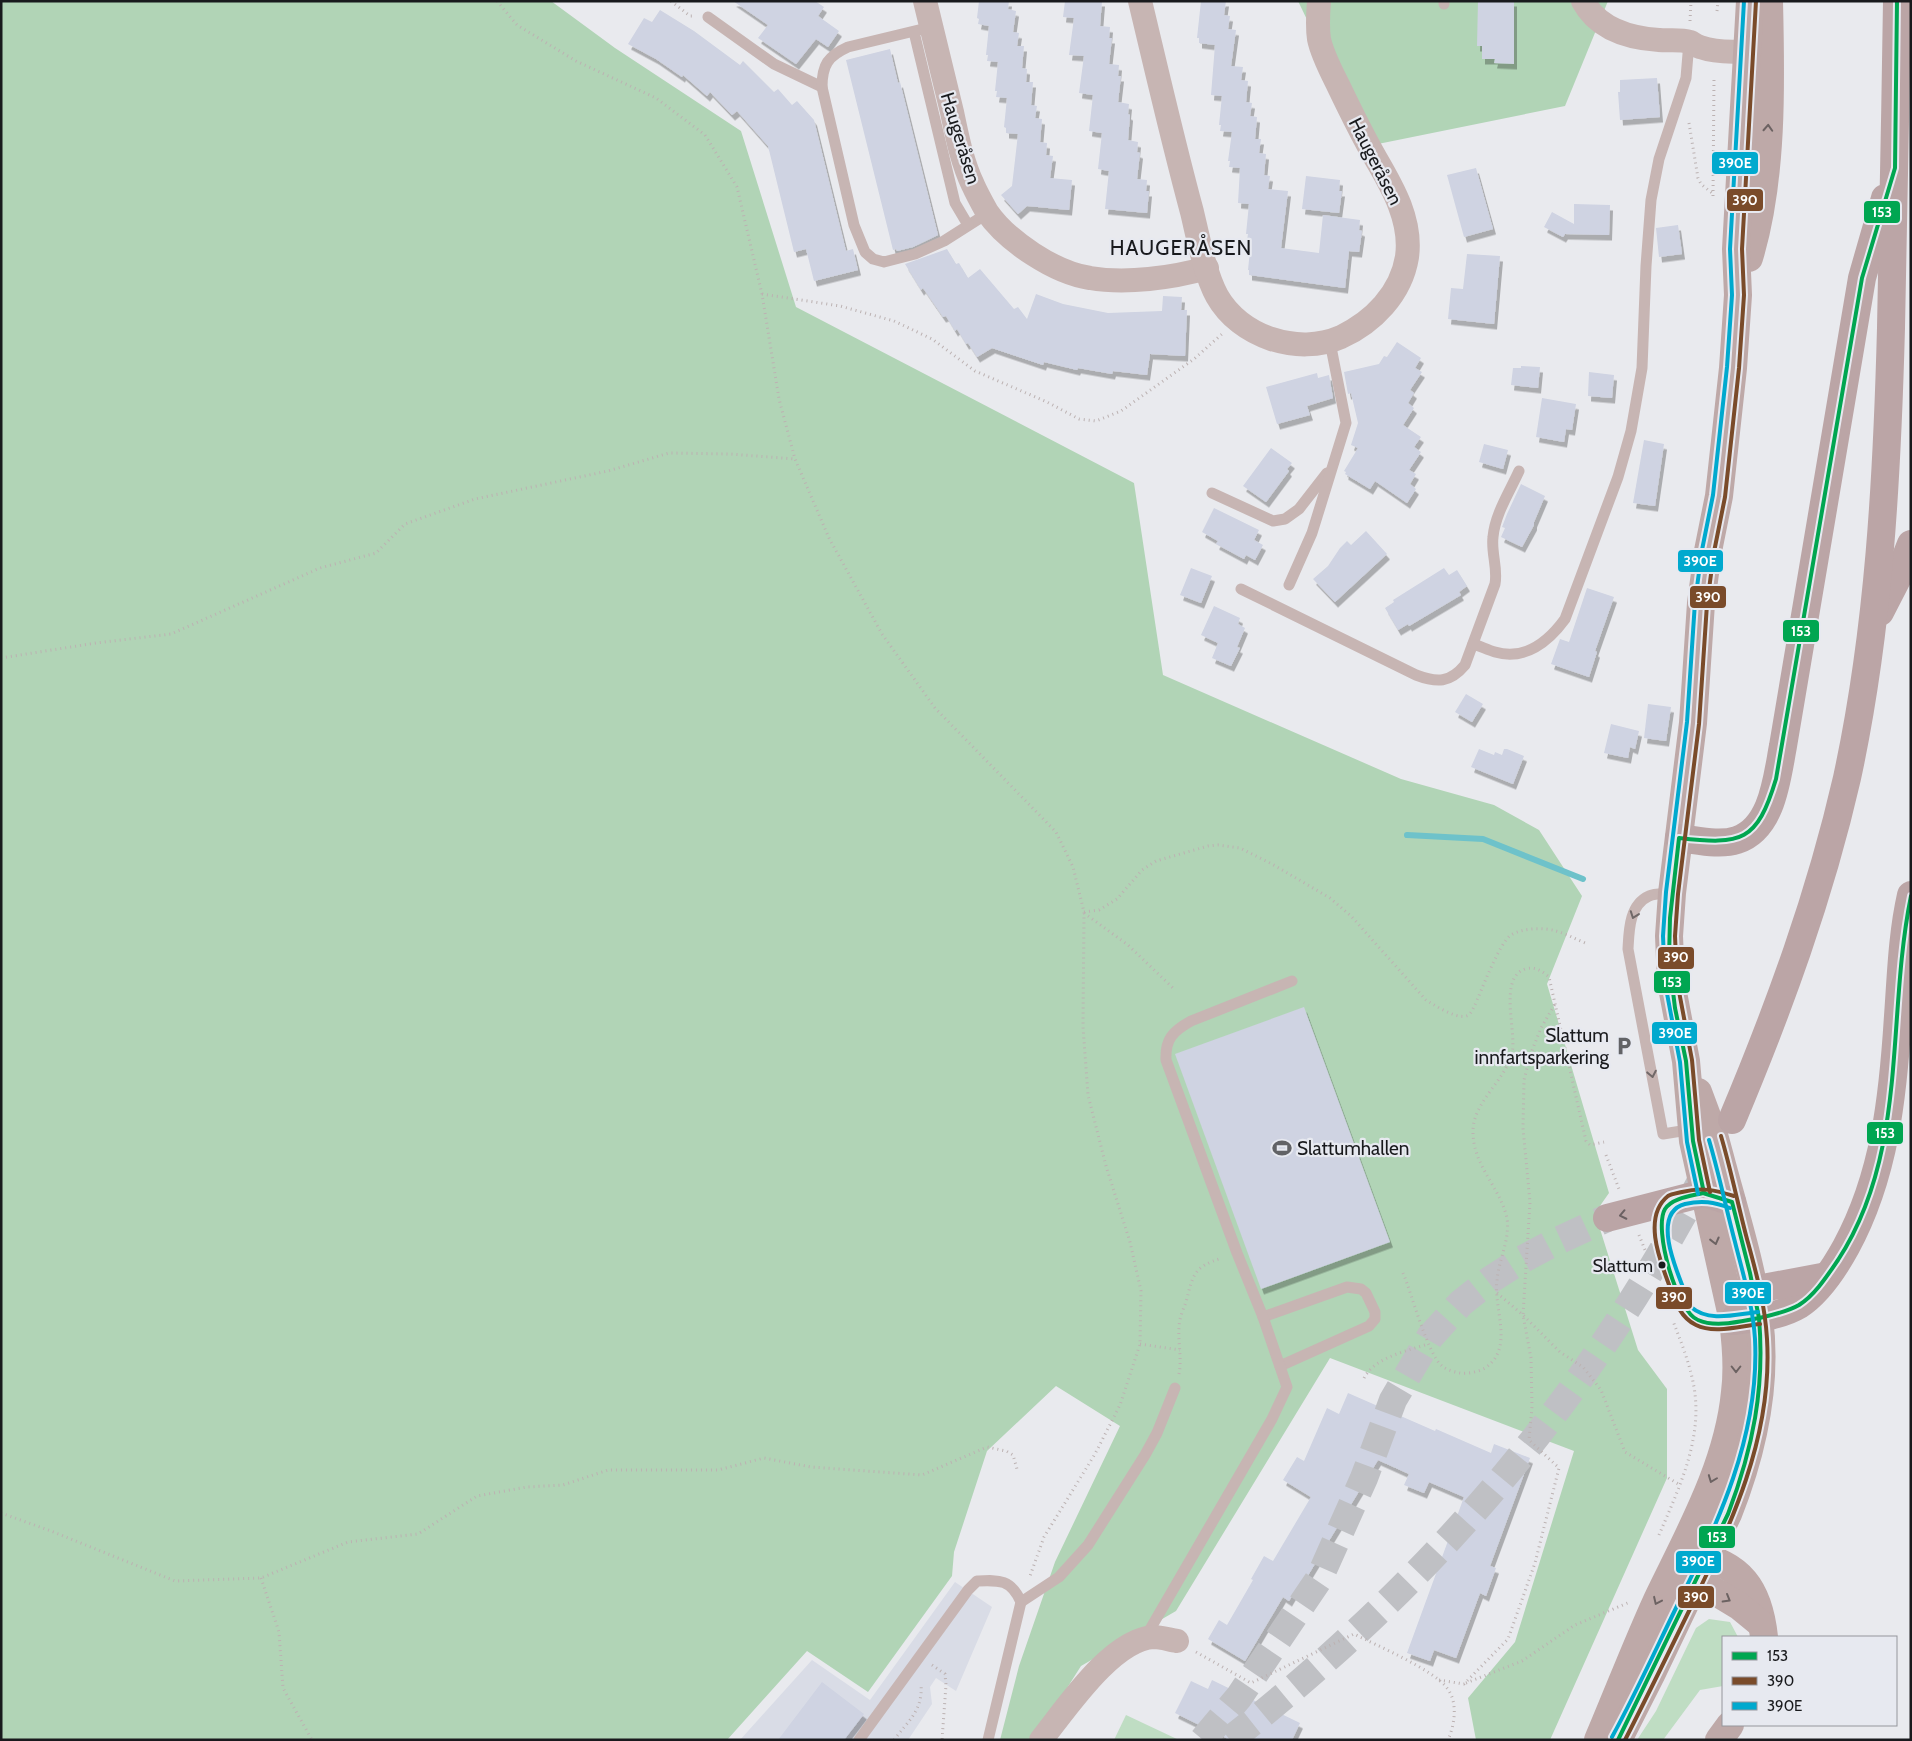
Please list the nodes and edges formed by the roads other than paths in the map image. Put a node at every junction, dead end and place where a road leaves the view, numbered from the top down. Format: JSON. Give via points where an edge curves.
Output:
{"nodes":[{"id":1,"x":925,"y":1,"type":"edge"},
{"id":2,"x":1140,"y":1,"type":"edge"},
{"id":3,"x":1319,"y":1,"type":"edge"},
{"id":4,"x":1582,"y":1,"type":"edge"},
{"id":5,"x":1750,"y":1,"type":"edge"},
{"id":6,"x":1769,"y":1,"type":"edge"},
{"id":7,"x":1897,"y":1,"type":"edge"},
{"id":8,"x":708,"y":17,"type":"road end"},
{"id":9,"x":922,"y":29,"type":"junction"},
{"id":10,"x":1689,"y":42,"type":"junction"},
{"id":11,"x":1756,"y":44,"type":"junction"},
{"id":12,"x":822,"y":87,"type":"junction"},
{"id":13,"x":1895,"y":168,"type":"junction"},
{"id":14,"x":1911,"y":216,"type":"edge"},
{"id":15,"x":978,"y":219,"type":"junction"},
{"id":16,"x":1207,"y":268,"type":"junction"},
{"id":17,"x":1330,"y":342,"type":"junction"},
{"id":18,"x":1331,"y":468,"type":"junction"},
{"id":19,"x":1519,"y":470,"type":"dead end"},
{"id":20,"x":1212,"y":494,"type":"dead end"},
{"id":21,"x":1911,"y":544,"type":"edge"},
{"id":22,"x":1289,"y":586,"type":"dead end"},
{"id":23,"x":1242,"y":589,"type":"dead end"},
{"id":24,"x":1873,"y":624,"type":"junction"},
{"id":25,"x":1473,"y":644,"type":"junction"},
{"id":26,"x":1679,"y":838,"type":"junction"},
{"id":27,"x":1672,"y":893,"type":"junction"},
{"id":28,"x":1911,"y":895,"type":"edge"},
{"id":29,"x":1292,"y":981,"type":"dead end"},
{"id":30,"x":1711,"y":1122,"type":"junction"},
{"id":31,"x":1704,"y":1193,"type":"junction"},
{"id":32,"x":1672,"y":1202,"type":"junction"},
{"id":33,"x":1732,"y":1202,"type":"junction"},
{"id":34,"x":1607,"y":1218,"type":"tunnel mouth"},
{"id":35,"x":1827,"y":1276,"type":"junction"},
{"id":36,"x":1754,"y":1291,"type":"junction"},
{"id":37,"x":1263,"y":1317,"type":"junction"},
{"id":38,"x":1746,"y":1319,"type":"junction"},
{"id":39,"x":1280,"y":1366,"type":"junction"},
{"id":40,"x":1175,"y":1388,"type":"road end"},
{"id":41,"x":1678,"y":1557,"type":"junction"},
{"id":42,"x":1702,"y":1569,"type":"junction"},
{"id":43,"x":1020,"y":1602,"type":"junction"},
{"id":44,"x":1762,"y":1630,"type":"edge"},
{"id":45,"x":1144,"y":1640,"type":"junction"},
{"id":46,"x":1177,"y":1641,"type":"road end"},
{"id":47,"x":859,"y":1740,"type":"edge"},
{"id":48,"x":988,"y":1740,"type":"edge"},
{"id":49,"x":1042,"y":1740,"type":"edge"},
{"id":50,"x":1598,"y":1740,"type":"edge"},
{"id":51,"x":1618,"y":1740,"type":"edge"}],
"edges":[{"from":1,"to":9,"type":"street","name":"Haugeråsen"},
{"from":2,"to":16,"type":"street","name":"Haugeråsen"},
{"from":3,"to":17,"type":"street","name":"Haugeråsen","via":[[1319,40],[1328,65],[1391,185],[1408,236],[1407,257],[1387,303],[1371,320]]},
{"from":4,"to":10,"type":"street","via":[[1593,16],[1613,30],[1639,38]]},
{"from":5,"to":11,"type":"main road"},
{"from":6,"to":11,"type":"main road"},
{"from":7,"to":13,"type":"highway"},
{"from":8,"to":12,"type":"lane","via":[[774,64]]},
{"from":9,"to":12,"type":"lane","via":[[838,52],[825,65]]},
{"from":9,"to":15,"type":"street","name":"Haugeråsen","via":[[972,183]]},
{"from":10,"to":11,"type":"street","via":[[1700,35]]},
{"from":10,"to":25,"type":"lane","via":[[1686,78],[1659,159],[1651,200],[1642,368],[1631,431],[1618,477],[1565,618],[1558,628],[1538,647],[1526,651],[1497,653]]},
{"from":11,"to":26,"type":"main road","via":[[1736,250],[1738,295],[1723,470],[1701,603],[1697,686]]},
{"from":12,"to":15,"type":"lane","via":[[854,225],[865,252],[873,259],[895,260],[934,246]]},
{"from":13,"to":14,"type":"highway"},
{"from":13,"to":24,"type":"highway","via":[[1888,425]]},
{"from":13,"to":26,"type":"highway","via":[[1862,278],[1784,737],[1768,808],[1755,829],[1737,840],[1714,842]]},
{"from":15,"to":16,"type":"street","name":"Haugeråsen","via":[[1042,261],[1089,278],[1118,281],[1184,274]]},
{"from":16,"to":17,"type":"street","name":"Haugeråsen","via":[[1217,296],[1237,320],[1258,334],[1305,345]]},
{"from":17,"to":18,"type":"lane","via":[[1346,423]]},
{"from":18,"to":20,"type":"lane","via":[[1299,509],[1285,519],[1273,521]]},
{"from":18,"to":22,"type":"lane","via":[[1312,533]]},
{"from":19,"to":25,"type":"lane","via":[[1494,529],[1495,584]]},
{"from":21,"to":24,"type":"highway"},
{"from":23,"to":25,"type":"lane","via":[[1427,679],[1438,681],[1458,674]]},
{"from":24,"to":30,"type":"highway","via":[[1847,775],[1827,860],[1786,984]]},
{"from":26,"to":27,"type":"main road"},
{"from":27,"to":30,"type":"main road","via":[[1669,959],[1675,1008],[1686,1060]]},
{"from":27,"to":30,"type":"lane","one_way":true,"via":[[1650,895],[1641,901],[1630,926],[1628,949],[1663,1134]]},
{"from":28,"to":35,"type":"highway","via":[[1903,944],[1890,1106],[1882,1153],[1857,1226]]},
{"from":29,"to":37,"type":"lane","via":[[1191,1021],[1178,1028],[1165,1048],[1166,1060]]},
{"from":30,"to":31,"type":"main road"},
{"from":30,"to":33,"type":"main road"},
{"from":31,"to":32,"type":"highway"},
{"from":31,"to":33,"type":"highway"},
{"from":31,"to":38,"type":"main road","one_way":true},
{"from":32,"to":34,"type":"highway","one_way":true},
{"from":32,"to":38,"type":"lane","via":[[1661,1220],[1661,1240],[1686,1310],[1704,1323]]},
{"from":33,"to":36,"type":"main road"},
{"from":35,"to":36,"type":"highway"},
{"from":35,"to":38,"type":"highway","via":[[1797,1306],[1774,1315]]},
{"from":36,"to":38,"type":"highway"},
{"from":37,"to":39,"type":"lane"},
{"from":37,"to":39,"type":"lane","via":[[1347,1287],[1366,1293],[1375,1312],[1375,1319],[1369,1326]]},
{"from":38,"to":41,"type":"main road","one_way":true,"via":[[1735,1340],[1736,1391],[1728,1433],[1703,1502]]},
{"from":38,"to":42,"type":"main road","via":[[1762,1367],[1753,1441],[1737,1490]]},
{"from":39,"to":45,"type":"lane","via":[[1287,1387]]},
{"from":40,"to":43,"type":"lane","via":[[1145,1455],[1088,1545],[1059,1577]]},
{"from":41,"to":42,"type":"main road"},
{"from":41,"to":50,"type":"main road","one_way":true},
{"from":42,"to":44,"type":"main road"},
{"from":42,"to":51,"type":"main road"},
{"from":43,"to":47,"type":"lane","via":[[1016,1592],[1000,1580],[977,1581]]},
{"from":43,"to":48,"type":"lane"},
{"from":45,"to":46,"type":"street","via":[[1154,1637]]},
{"from":45,"to":49,"type":"street","via":[[1116,1652]]}]}
